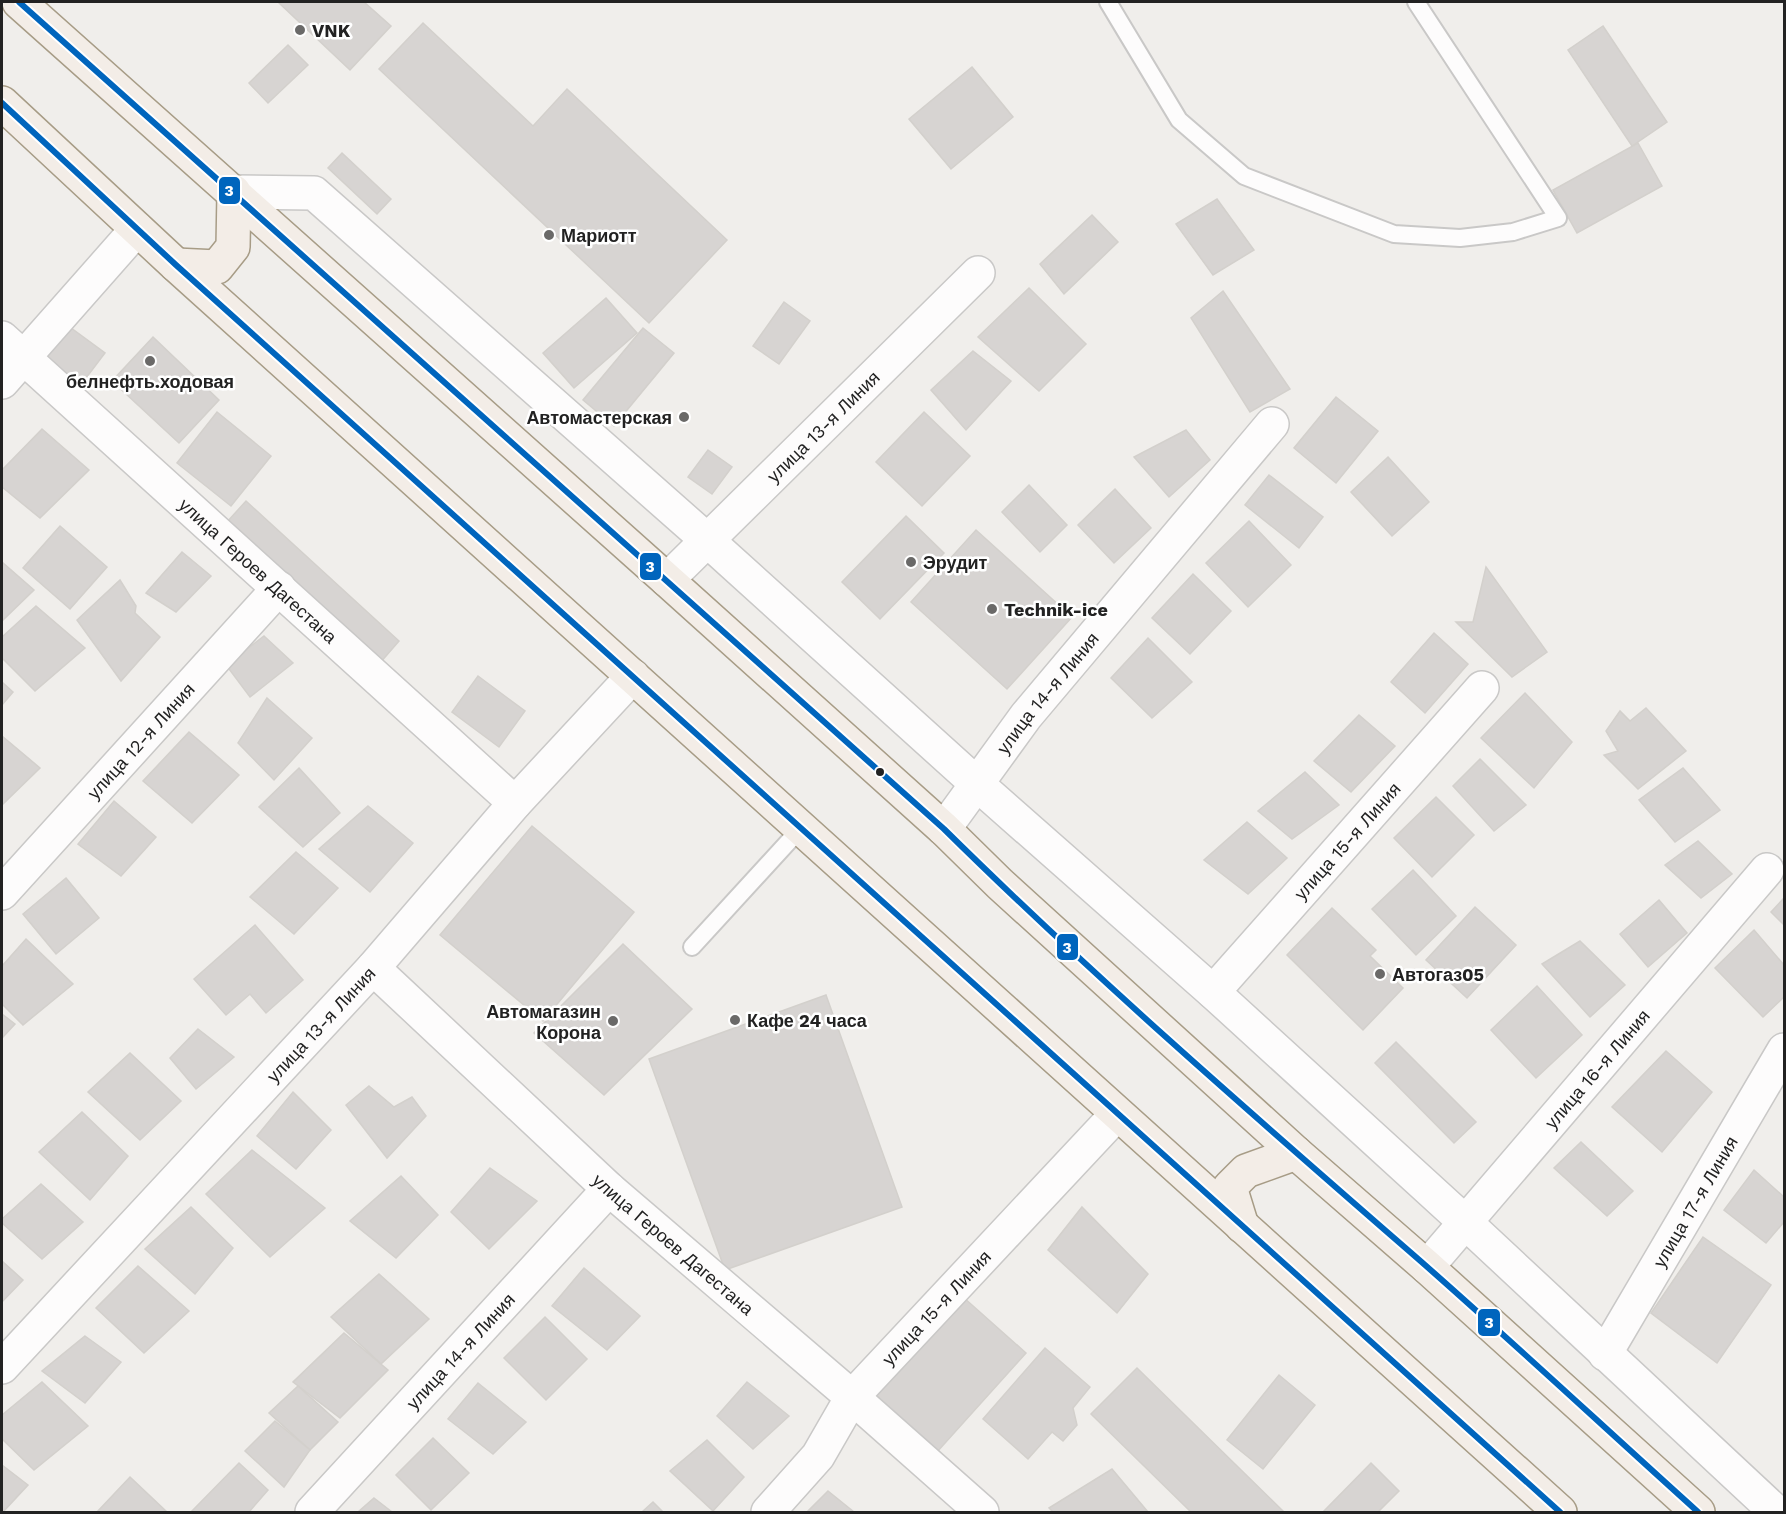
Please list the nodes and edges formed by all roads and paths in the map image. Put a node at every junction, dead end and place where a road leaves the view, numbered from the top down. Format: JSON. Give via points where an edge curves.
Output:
{"nodes":[{"id":1,"x":19,"y":2,"type":"edge"},
{"id":2,"x":1108,"y":2,"type":"edge"},
{"id":3,"x":1416,"y":2,"type":"edge"},
{"id":4,"x":2,"y":103,"type":"edge"},
{"id":5,"x":234,"y":192,"type":"junction"},
{"id":6,"x":137,"y":230,"type":"junction"},
{"id":7,"x":176,"y":265,"type":"junction"},
{"id":8,"x":978,"y":273,"type":"dead end"},
{"id":9,"x":13,"y":347,"type":"edge"},
{"id":10,"x":2,"y":382,"type":"edge"},
{"id":11,"x":1272,"y":424,"type":"dead end"},
{"id":12,"x":707,"y":540,"type":"junction"},
{"id":13,"x":667,"y":580,"type":"junction"},
{"id":14,"x":279,"y":588,"type":"junction"},
{"id":15,"x":633,"y":676,"type":"junction"},
{"id":16,"x":1482,"y":688,"type":"dead end"},
{"id":17,"x":977,"y":784,"type":"junction"},
{"id":18,"x":515,"y":803,"type":"junction"},
{"id":19,"x":801,"y":828,"type":"junction"},
{"id":20,"x":944,"y":830,"type":"junction"},
{"id":21,"x":1767,"y":870,"type":"dead end"},
{"id":22,"x":2,"y":893,"type":"edge"},
{"id":23,"x":692,"y":947,"type":"dead end"},
{"id":24,"x":373,"y":969,"type":"junction"},
{"id":25,"x":1213,"y":992,"type":"junction"},
{"id":26,"x":1785,"y":1050,"type":"edge"},
{"id":27,"x":1117,"y":1114,"type":"junction"},
{"id":28,"x":1296,"y":1153,"type":"junction"},
{"id":29,"x":609,"y":1189,"type":"junction"},
{"id":30,"x":1465,"y":1222,"type":"junction"},
{"id":31,"x":1242,"y":1226,"type":"junction"},
{"id":32,"x":1427,"y":1267,"type":"junction"},
{"id":33,"x":1605,"y":1354,"type":"junction"},
{"id":34,"x":2,"y":1367,"type":"edge"},
{"id":35,"x":852,"y":1397,"type":"junction"},
{"id":36,"x":312,"y":1512,"type":"edge"},
{"id":37,"x":768,"y":1512,"type":"edge"},
{"id":38,"x":982,"y":1512,"type":"edge"},
{"id":39,"x":1560,"y":1512,"type":"edge"},
{"id":40,"x":1698,"y":1512,"type":"edge"},
{"id":41,"x":1776,"y":1512,"type":"edge"}],
"edges":[{"from":1,"to":5,"type":"main road"},
{"from":2,"to":3,"type":"lane","via":[[1179,120],[1244,176],[1394,234],[1460,238],[1513,232],[1558,218]]},
{"from":4,"to":6,"type":"main road"},
{"from":5,"to":7,"type":"main road","via":[[233,247],[217,267]]},
{"from":5,"to":12,"type":"street","via":[[314,193]]},
{"from":5,"to":13,"type":"main road"},
{"from":6,"to":7,"type":"main road"},
{"from":6,"to":9,"type":"street"},
{"from":7,"to":15,"type":"main road"},
{"from":8,"to":12,"type":"street","name":"улица 13-я Линия"},
{"from":9,"to":10,"type":"street"},
{"from":9,"to":14,"type":"street","name":"улица Героев Дагестана"},
{"from":11,"to":17,"type":"street","name":"улица 14-я Линия","via":[[1026,716]]},
{"from":12,"to":13,"type":"street","name":"улица 13-я Линия"},
{"from":12,"to":17,"type":"street"},
{"from":13,"to":20,"type":"main road"},
{"from":14,"to":18,"type":"street","name":"улица Героев Дагестана"},
{"from":14,"to":22,"type":"street","name":"улица 12-я Линия"},
{"from":15,"to":18,"type":"street","name":"улица 13-я Линия"},
{"from":15,"to":19,"type":"main road"},
{"from":16,"to":25,"type":"street","name":"улица 15-я Линия"},
{"from":17,"to":20,"type":"street","name":"улица 14-я Линия"},
{"from":17,"to":25,"type":"street"},
{"from":18,"to":24,"type":"street","name":"улица 13-я Линия"},
{"from":19,"to":23,"type":"lane"},
{"from":19,"to":27,"type":"main road"},
{"from":20,"to":28,"type":"main road"},
{"from":21,"to":30,"type":"street","name":"улица 16-я Линия"},
{"from":24,"to":29,"type":"street","name":"улица Героев Дагестана"},
{"from":24,"to":34,"type":"street","name":"улица 13-я Линия"},
{"from":25,"to":30,"type":"street"},
{"from":26,"to":33,"type":"street","name":"улица 17-я Линия"},
{"from":27,"to":31,"type":"main road"},
{"from":27,"to":35,"type":"street","name":"улица 15-я Линия"},
{"from":28,"to":31,"type":"main road","via":[[1246,1171],[1230,1187]]},
{"from":28,"to":32,"type":"main road"},
{"from":29,"to":35,"type":"street","name":"улица Героев Дагестана"},
{"from":29,"to":36,"type":"street","name":"улица 14-я Линия"},
{"from":30,"to":32,"type":"street","name":"улица 16-я Линия"},
{"from":30,"to":33,"type":"street"},
{"from":31,"to":39,"type":"main road"},
{"from":32,"to":40,"type":"main road"},
{"from":33,"to":41,"type":"street"},
{"from":35,"to":37,"type":"street","name":"улица 15-я Линия","via":[[818,1456]]},
{"from":35,"to":38,"type":"street","name":"улица Героев Дагестана"}]}
